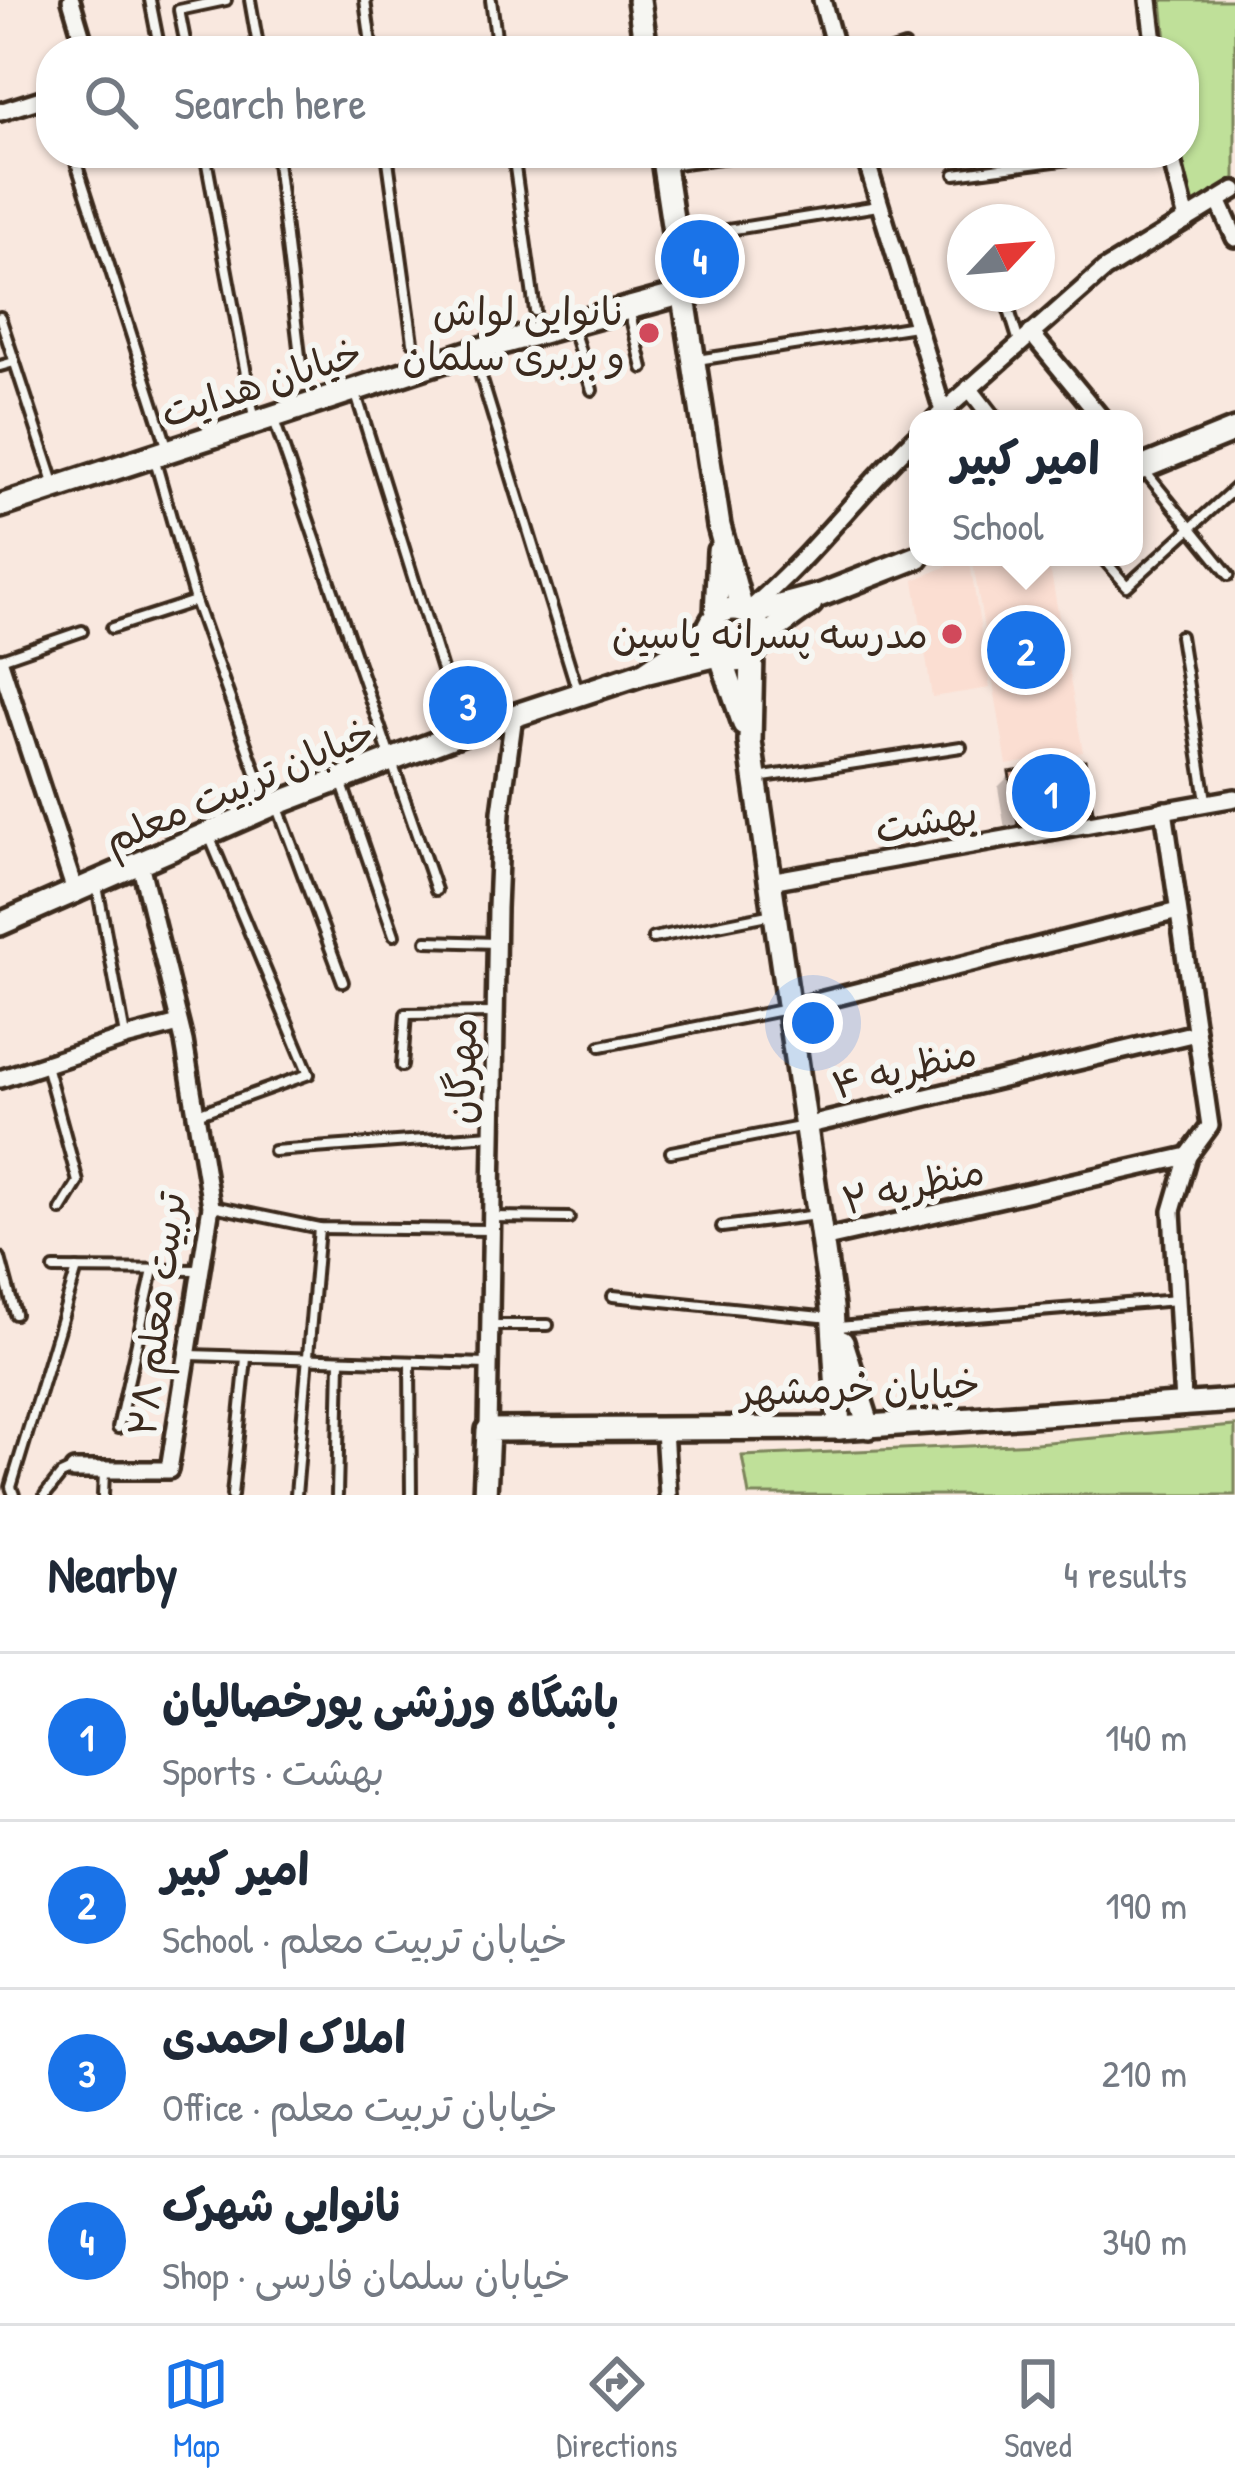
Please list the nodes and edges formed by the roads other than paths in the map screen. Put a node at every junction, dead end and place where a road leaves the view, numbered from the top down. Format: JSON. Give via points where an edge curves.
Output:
{"nodes":[{"id":1,"x":71,"y":0,"type":"edge"},
{"id":2,"x":150,"y":0,"type":"edge"},
{"id":3,"x":226,"y":0,"type":"edge"},
{"id":4,"x":250,"y":0,"type":"edge"},
{"id":5,"x":364,"y":0,"type":"edge"},
{"id":6,"x":491,"y":0,"type":"edge"},
{"id":7,"x":639,"y":0,"type":"edge"},
{"id":8,"x":821,"y":0,"type":"edge"},
{"id":9,"x":1149,"y":0,"type":"edge"},
{"id":10,"x":82,"y":36,"type":"edge"},
{"id":11,"x":157,"y":36,"type":"edge"},
{"id":12,"x":184,"y":36,"type":"edge"},
{"id":13,"x":256,"y":36,"type":"edge"},
{"id":14,"x":370,"y":36,"type":"edge"},
{"id":15,"x":496,"y":36,"type":"edge"},
{"id":16,"x":644,"y":36,"type":"edge"},
{"id":17,"x":832,"y":36,"type":"edge"},
{"id":18,"x":1153,"y":36,"type":"edge"},
{"id":19,"x":36,"y":101,"type":"edge"},
{"id":20,"x":0,"y":112,"type":"edge"},
{"id":21,"x":78,"y":168,"type":"edge"},
{"id":22,"x":209,"y":168,"type":"edge"},
{"id":23,"x":278,"y":168,"type":"edge"},
{"id":24,"x":389,"y":168,"type":"edge"},
{"id":25,"x":515,"y":168,"type":"edge"},
{"id":26,"x":664,"y":168,"type":"edge"},
{"id":27,"x":868,"y":168,"type":"edge"},
{"id":28,"x":1001,"y":168,"type":"edge"},
{"id":29,"x":1174,"y":168,"type":"edge"},
{"id":30,"x":955,"y":174,"type":"dead end"},
{"id":31,"x":1235,"y":190,"type":"edge"},
{"id":32,"x":1218,"y":200,"type":"junction"},
{"id":33,"x":878,"y":206,"type":"junction"},
{"id":34,"x":1187,"y":220,"type":"junction"},
{"id":35,"x":1235,"y":238,"type":"edge"},
{"id":36,"x":675,"y":239,"type":"junction"},
{"id":37,"x":684,"y":293,"type":"junction"},
{"id":38,"x":629,"y":308,"type":"junction"},
{"id":39,"x":536,"y":311,"type":"dead end"},
{"id":40,"x":1013,"y":312,"type":"edge"},
{"id":41,"x":0,"y":317,"type":"edge"},
{"id":42,"x":572,"y":324,"type":"junction"},
{"id":43,"x":915,"y":326,"type":"junction"},
{"id":44,"x":1025,"y":338,"type":"junction"},
{"id":45,"x":413,"y":342,"type":"dead end"},
{"id":46,"x":473,"y":351,"type":"junction"},
{"id":47,"x":694,"y":361,"type":"junction"},
{"id":48,"x":14,"y":362,"type":"junction"},
{"id":49,"x":0,"y":366,"type":"edge"},
{"id":50,"x":643,"y":368,"type":"dead end"},
{"id":51,"x":302,"y":373,"type":"dead end"},
{"id":52,"x":969,"y":388,"type":"junction"},
{"id":53,"x":354,"y":389,"type":"junction"},
{"id":54,"x":592,"y":391,"type":"dead end"},
{"id":55,"x":938,"y":410,"type":"edge"},
{"id":56,"x":945,"y":410,"type":"edge"},
{"id":57,"x":985,"y":410,"type":"edge"},
{"id":58,"x":1093,"y":410,"type":"edge"},
{"id":59,"x":264,"y":418,"type":"junction"},
{"id":60,"x":1235,"y":430,"type":"edge"},
{"id":61,"x":909,"y":444,"type":"edge"},
{"id":62,"x":161,"y":452,"type":"junction"},
{"id":63,"x":1143,"y":464,"type":"edge"},
{"id":64,"x":1143,"y":473,"type":"edge"},
{"id":65,"x":55,"y":486,"type":"junction"},
{"id":66,"x":1235,"y":488,"type":"edge"},
{"id":67,"x":0,"y":506,"type":"edge"},
{"id":68,"x":719,"y":526,"type":"junction"},
{"id":69,"x":1191,"y":529,"type":"junction"},
{"id":70,"x":909,"y":561,"type":"edge"},
{"id":71,"x":1109,"y":566,"type":"edge"},
{"id":72,"x":1228,"y":575,"type":"dead end"},
{"id":73,"x":821,"y":595,"type":"junction"},
{"id":74,"x":196,"y":601,"type":"junction"},
{"id":75,"x":746,"y":612,"type":"junction"},
{"id":76,"x":712,"y":622,"type":"junction"},
{"id":77,"x":112,"y":628,"type":"dead end"},
{"id":78,"x":82,"y":631,"type":"dead end"},
{"id":79,"x":1180,"y":636,"type":"dead end"},
{"id":80,"x":756,"y":647,"type":"junction"},
{"id":81,"x":720,"y":656,"type":"junction"},
{"id":82,"x":0,"y":661,"type":"edge"},
{"id":83,"x":644,"y":674,"type":"junction"},
{"id":84,"x":579,"y":694,"type":"junction"},
{"id":85,"x":514,"y":715,"type":"junction"},
{"id":86,"x":461,"y":733,"type":"junction"},
{"id":87,"x":750,"y":742,"type":"junction"},
{"id":88,"x":961,"y":747,"type":"dead end"},
{"id":89,"x":390,"y":760,"type":"junction"},
{"id":90,"x":755,"y":778,"type":"junction"},
{"id":91,"x":341,"y":779,"type":"junction"},
{"id":92,"x":1235,"y":798,"type":"edge"},
{"id":93,"x":1206,"y":802,"type":"junction"},
{"id":94,"x":273,"y":806,"type":"junction"},
{"id":95,"x":1164,"y":810,"type":"junction"},
{"id":96,"x":208,"y":834,"type":"junction"},
{"id":97,"x":140,"y":863,"type":"junction"},
{"id":98,"x":770,"y":881,"type":"junction"},
{"id":99,"x":86,"y":889,"type":"junction"},
{"id":100,"x":436,"y":890,"type":"dead end"},
{"id":101,"x":1178,"y":911,"type":"junction"},
{"id":102,"x":775,"y":914,"type":"junction"},
{"id":103,"x":0,"y":924,"type":"edge"},
{"id":104,"x":394,"y":935,"type":"dead end"},
{"id":105,"x":653,"y":938,"type":"dead end"},
{"id":106,"x":428,"y":941,"type":"dead end"},
{"id":107,"x":496,"y":943,"type":"junction"},
{"id":108,"x":343,"y":982,"type":"dead end"},
{"id":109,"x":788,"y":1009,"type":"junction"},
{"id":110,"x":495,"y":1013,"type":"junction"},
{"id":111,"x":179,"y":1024,"type":"junction"},
{"id":112,"x":1196,"y":1033,"type":"junction"},
{"id":113,"x":125,"y":1037,"type":"junction"},
{"id":114,"x":601,"y":1046,"type":"dead end"},
{"id":115,"x":46,"y":1063,"type":"junction"},
{"id":116,"x":402,"y":1066,"type":"dead end"},
{"id":117,"x":0,"y":1079,"type":"edge"},
{"id":118,"x":196,"y":1115,"type":"junction"},
{"id":119,"x":806,"y":1126,"type":"junction"},
{"id":120,"x":493,"y":1134,"type":"junction"},
{"id":121,"x":274,"y":1151,"type":"dead end"},
{"id":122,"x":671,"y":1152,"type":"dead end"},
{"id":123,"x":1188,"y":1156,"type":"junction"},
{"id":124,"x":212,"y":1205,"type":"junction"},
{"id":125,"x":61,"y":1210,"type":"dead end"},
{"id":126,"x":818,"y":1215,"type":"junction"},
{"id":127,"x":569,"y":1219,"type":"dead end"},
{"id":128,"x":491,"y":1224,"type":"junction"},
{"id":129,"x":722,"y":1227,"type":"dead end"},
{"id":130,"x":319,"y":1228,"type":"junction"},
{"id":131,"x":822,"y":1239,"type":"junction"},
{"id":132,"x":0,"y":1258,"type":"edge"},
{"id":133,"x":54,"y":1269,"type":"dead end"},
{"id":134,"x":77,"y":1269,"type":"junction"},
{"id":135,"x":153,"y":1270,"type":"junction"},
{"id":136,"x":201,"y":1270,"type":"junction"},
{"id":137,"x":613,"y":1296,"type":"dead end"},
{"id":138,"x":1177,"y":1300,"type":"junction"},
{"id":139,"x":15,"y":1314,"type":"dead end"},
{"id":140,"x":834,"y":1317,"type":"junction"},
{"id":141,"x":490,"y":1325,"type":"junction"},
{"id":142,"x":548,"y":1325,"type":"dead end"},
{"id":143,"x":189,"y":1354,"type":"junction"},
{"id":144,"x":246,"y":1358,"type":"junction"},
{"id":145,"x":308,"y":1360,"type":"junction"},
{"id":146,"x":340,"y":1361,"type":"junction"},
{"id":147,"x":410,"y":1363,"type":"junction"},
{"id":148,"x":489,"y":1364,"type":"junction"},
{"id":149,"x":1235,"y":1400,"type":"edge"},
{"id":150,"x":1183,"y":1404,"type":"junction"},
{"id":151,"x":869,"y":1427,"type":"junction"},
{"id":152,"x":118,"y":1428,"type":"dead end"},
{"id":153,"x":838,"y":1428,"type":"junction"},
{"id":154,"x":488,"y":1430,"type":"junction"},
{"id":155,"x":664,"y":1430,"type":"junction"},
{"id":156,"x":104,"y":1468,"type":"junction"},
{"id":157,"x":74,"y":1470,"type":"joint"},
{"id":158,"x":14,"y":1495,"type":"edge"},
{"id":159,"x":45,"y":1495,"type":"edge"},
{"id":160,"x":103,"y":1495,"type":"edge"},
{"id":161,"x":232,"y":1495,"type":"edge"},
{"id":162,"x":296,"y":1495,"type":"edge"},
{"id":163,"x":337,"y":1495,"type":"edge"},
{"id":164,"x":411,"y":1495,"type":"edge"},
{"id":165,"x":485,"y":1495,"type":"edge"},
{"id":166,"x":668,"y":1495,"type":"edge"}],
"edges":[{"from":1,"to":10,"type":"street"},
{"from":2,"to":11,"type":"lane"},
{"from":3,"to":12,"type":"lane","via":[[179,10]]},
{"from":4,"to":13,"type":"lane"},
{"from":5,"to":14,"type":"lane"},
{"from":6,"to":15,"type":"lane"},
{"from":7,"to":16,"type":"street"},
{"from":8,"to":17,"type":"street"},
{"from":9,"to":18,"type":"street"},
{"from":19,"to":20,"type":"street"},
{"from":21,"to":62,"type":"lane"},
{"from":22,"to":59,"type":"lane"},
{"from":23,"to":51,"type":"lane"},
{"from":24,"to":45,"type":"lane"},
{"from":25,"to":39,"type":"lane"},
{"from":26,"to":36,"type":"street"},
{"from":27,"to":33,"type":"street"},
{"from":28,"to":30,"type":"lane"},
{"from":29,"to":34,"type":"street"},
{"from":31,"to":32,"type":"street"},
{"from":32,"to":34,"type":"street"},
{"from":32,"to":35,"type":"street"},
{"from":33,"to":36,"type":"lane"},
{"from":33,"to":43,"type":"street"},
{"from":34,"to":44,"type":"street","via":[[1104,270]]},
{"from":36,"to":37,"type":"street"},
{"from":37,"to":38,"type":"street","name":"خیابان هدایت"},
{"from":37,"to":47,"type":"street"},
{"from":38,"to":42,"type":"street","name":"خیابان هدایت"},
{"from":38,"to":50,"type":"lane"},
{"from":40,"to":44,"type":"lane"},
{"from":41,"to":48,"type":"lane"},
{"from":42,"to":46,"type":"street","name":"خیابان هدایت"},
{"from":42,"to":54,"type":"lane"},
{"from":43,"to":47,"type":"lane"},
{"from":43,"to":55,"type":"street"},
{"from":44,"to":52,"type":"street"},
{"from":44,"to":58,"type":"street"},
{"from":46,"to":53,"type":"street","name":"خیابان هدایت"},
{"from":46,"to":84,"type":"lane"},
{"from":47,"to":68,"type":"street"},
{"from":48,"to":49,"type":"lane"},
{"from":48,"to":65,"type":"lane"},
{"from":52,"to":56,"type":"street"},
{"from":52,"to":57,"type":"street"},
{"from":53,"to":59,"type":"street","name":"خیابان هدایت"},
{"from":53,"to":86,"type":"lane"},
{"from":59,"to":62,"type":"street","name":"خیابان هدایت"},
{"from":59,"to":89,"type":"lane"},
{"from":60,"to":63,"type":"street"},
{"from":61,"to":75,"type":"street","via":[[795,571]]},
{"from":62,"to":65,"type":"street","name":"خیابان هدایت"},
{"from":62,"to":74,"type":"lane"},
{"from":64,"to":69,"type":"lane"},
{"from":65,"to":67,"type":"street","name":"خیابان هدایت"},
{"from":66,"to":69,"type":"lane"},
{"from":68,"to":75,"type":"street"},
{"from":68,"to":76,"type":"street"},
{"from":69,"to":71,"type":"lane","via":[[1126,586]]},
{"from":69,"to":72,"type":"lane"},
{"from":70,"to":73,"type":"street"},
{"from":73,"to":75,"type":"street"},
{"from":73,"to":80,"type":"street"},
{"from":74,"to":77,"type":"lane"},
{"from":74,"to":94,"type":"lane"},
{"from":75,"to":76,"type":"street","via":[[731,609]]},
{"from":75,"to":80,"type":"street","via":[[758,624]]},
{"from":76,"to":81,"type":"street","via":[[710,646]]},
{"from":76,"to":83,"type":"street"},
{"from":78,"to":82,"type":"lane"},
{"from":79,"to":93,"type":"lane"},
{"from":80,"to":81,"type":"street","via":[[737,661]]},
{"from":80,"to":87,"type":"street"},
{"from":81,"to":83,"type":"street"},
{"from":81,"to":87,"type":"street"},
{"from":82,"to":99,"type":"street"},
{"from":83,"to":84,"type":"street","name":"خیابان تربیت معلم"},
{"from":84,"to":85,"type":"street","name":"خیابان تربیت معلم"},
{"from":85,"to":86,"type":"street","name":"خیابان تربیت معلم"},
{"from":85,"to":107,"type":"street","name":"مهرگان"},
{"from":86,"to":89,"type":"street","name":"خیابان تربیت معلم"},
{"from":87,"to":90,"type":"street"},
{"from":88,"to":90,"type":"lane"},
{"from":89,"to":91,"type":"street","name":"خیابان تربیت معلم"},
{"from":89,"to":100,"type":"lane"},
{"from":90,"to":98,"type":"street"},
{"from":91,"to":94,"type":"street","name":"خیابان تربیت معلم"},
{"from":91,"to":104,"type":"lane"},
{"from":92,"to":93,"type":"street","name":"بهشت"},
{"from":93,"to":95,"type":"street","name":"بهشت"},
{"from":94,"to":96,"type":"street","name":"خیابان تربیت معلم"},
{"from":94,"to":108,"type":"lane"},
{"from":95,"to":98,"type":"street","name":"بهشت"},
{"from":95,"to":101,"type":"street"},
{"from":96,"to":97,"type":"street","name":"خیابان تربیت معلم"},
{"from":96,"to":118,"type":"lane","via":[[309,1074]]},
{"from":97,"to":99,"type":"street","name":"خیابان تربیت معلم"},
{"from":97,"to":111,"type":"street","name":"تربیت معلم ۲۸"},
{"from":98,"to":102,"type":"street"},
{"from":99,"to":103,"type":"street","name":"خیابان تربیت معلم"},
{"from":99,"to":113,"type":"lane"},
{"from":101,"to":109,"type":"street"},
{"from":101,"to":112,"type":"street"},
{"from":102,"to":105,"type":"lane"},
{"from":102,"to":109,"type":"street"},
{"from":106,"to":107,"type":"lane"},
{"from":107,"to":110,"type":"street","name":"مهرگان"},
{"from":109,"to":114,"type":"lane"},
{"from":109,"to":119,"type":"street"},
{"from":110,"to":116,"type":"lane","via":[[406,1014]]},
{"from":110,"to":120,"type":"street","name":"مهرگان"},
{"from":111,"to":113,"type":"street"},
{"from":111,"to":118,"type":"street","name":"تربیت معلم ۲۸"},
{"from":112,"to":119,"type":"street","name":"منظریه ۴"},
{"from":112,"to":123,"type":"street","via":[[1210,1126]]},
{"from":113,"to":115,"type":"street"},
{"from":115,"to":117,"type":"street"},
{"from":115,"to":125,"type":"lane","via":[[79,1182]]},
{"from":118,"to":124,"type":"street","name":"تربیت معلم ۲۸"},
{"from":119,"to":122,"type":"lane"},
{"from":119,"to":126,"type":"street"},
{"from":120,"to":121,"type":"lane"},
{"from":120,"to":128,"type":"street","name":"مهرگان"},
{"from":123,"to":131,"type":"street","name":"منظریه ۲"},
{"from":123,"to":138,"type":"street","via":[[1172,1210]]},
{"from":124,"to":130,"type":"lane"},
{"from":124,"to":136,"type":"street","name":"تربیت معلم ۲۸"},
{"from":126,"to":129,"type":"lane"},
{"from":126,"to":131,"type":"street"},
{"from":127,"to":128,"type":"lane"},
{"from":128,"to":130,"type":"lane"},
{"from":128,"to":141,"type":"street","name":"مهرگان"},
{"from":130,"to":145,"type":"lane"},
{"from":131,"to":140,"type":"street"},
{"from":132,"to":139,"type":"lane"},
{"from":133,"to":134,"type":"lane"},
{"from":134,"to":135,"type":"lane"},
{"from":134,"to":158,"type":"lane","via":[[10,1487]]},
{"from":135,"to":136,"type":"lane"},
{"from":135,"to":152,"type":"lane"},
{"from":136,"to":143,"type":"street","name":"تربیت معلم ۲۸"},
{"from":137,"to":140,"type":"lane"},
{"from":138,"to":140,"type":"lane"},
{"from":138,"to":150,"type":"street"},
{"from":140,"to":151,"type":"street"},
{"from":140,"to":153,"type":"street"},
{"from":141,"to":142,"type":"lane"},
{"from":141,"to":148,"type":"street","name":"مهرگان"},
{"from":143,"to":144,"type":"lane"},
{"from":143,"to":156,"type":"street","name":"تربیت معلم ۲۸","via":[[169,1470]]},
{"from":144,"to":145,"type":"lane"},
{"from":144,"to":161,"type":"lane"},
{"from":145,"to":146,"type":"lane"},
{"from":145,"to":162,"type":"lane"},
{"from":146,"to":147,"type":"lane"},
{"from":146,"to":163,"type":"lane"},
{"from":147,"to":148,"type":"lane"},
{"from":147,"to":164,"type":"lane"},
{"from":148,"to":154,"type":"street","name":"مهرگان"},
{"from":149,"to":150,"type":"street","name":"خیابان خرمشهر"},
{"from":150,"to":151,"type":"street","name":"خیابان خرمشهر"},
{"from":151,"to":153,"type":"street","name":"خیابان خرمشهر"},
{"from":153,"to":155,"type":"street","name":"خیابان خرمشهر"},
{"from":154,"to":155,"type":"street","name":"خیابان خرمشهر"},
{"from":154,"to":165,"type":"street"},
{"from":155,"to":166,"type":"street"},
{"from":156,"to":157,"type":"street","name":"تربیت معلم ۲۸"},
{"from":156,"to":160,"type":"lane"},
{"from":157,"to":159,"type":"lane"}]}
